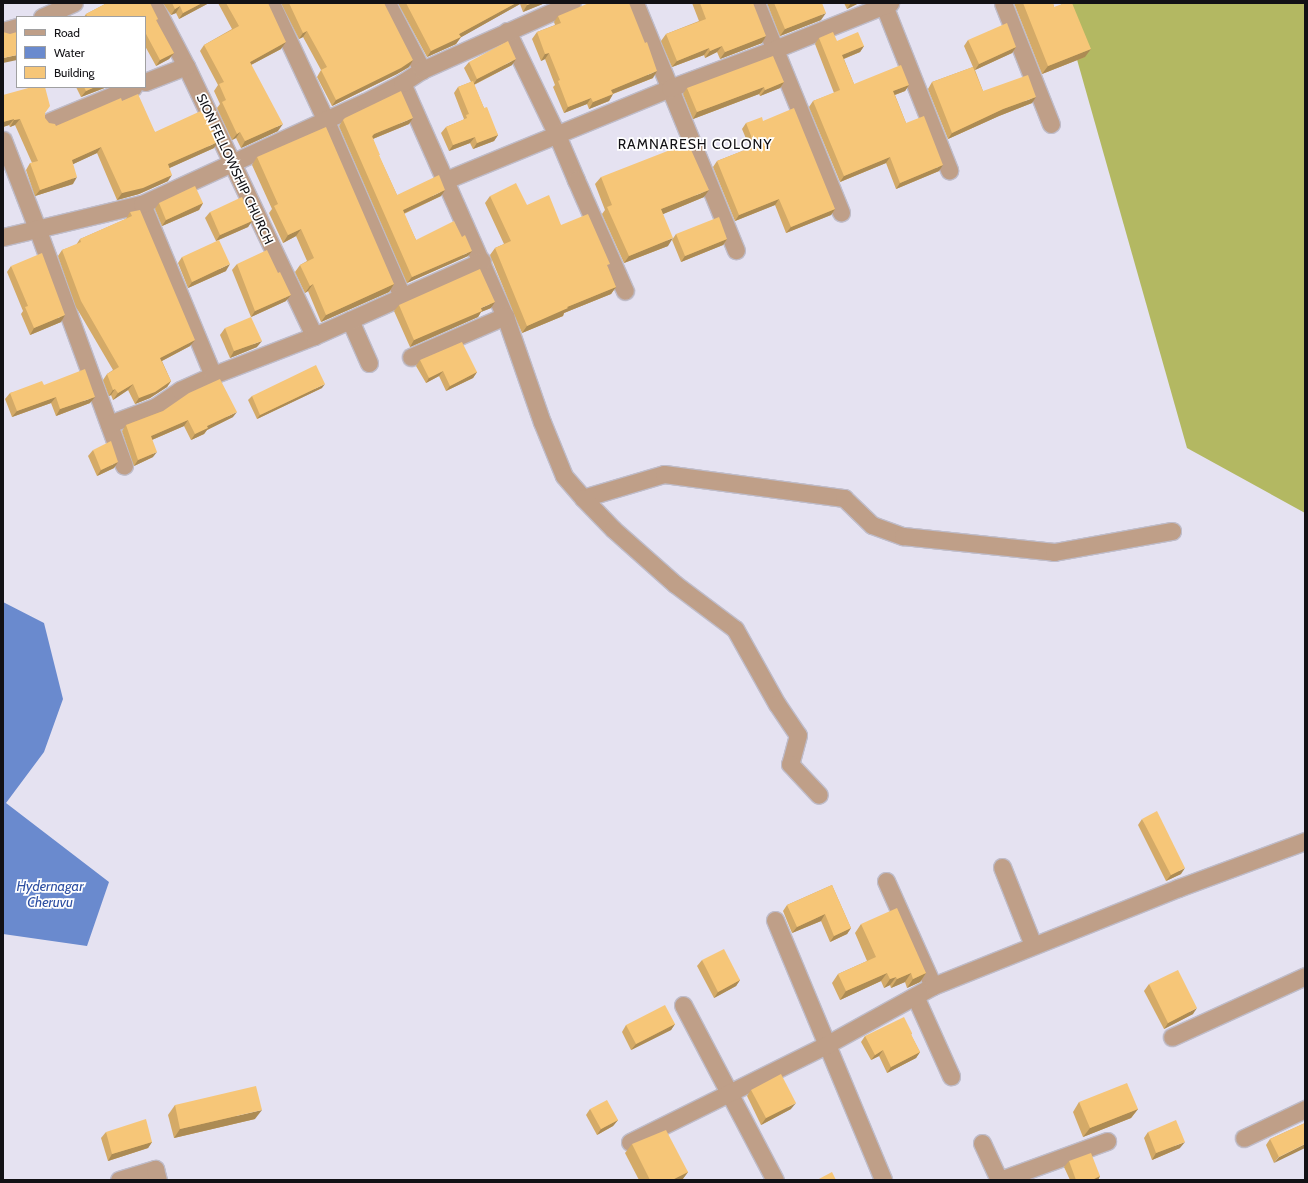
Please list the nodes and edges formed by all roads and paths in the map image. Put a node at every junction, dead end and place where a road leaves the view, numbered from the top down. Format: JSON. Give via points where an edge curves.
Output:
{"nodes":[{"id":1,"x":74,"y":3,"type":"edge"},
{"id":2,"x":153,"y":3,"type":"edge"},
{"id":3,"x":272,"y":3,"type":"edge"},
{"id":4,"x":387,"y":3,"type":"edge"},
{"id":5,"x":572,"y":3,"type":"edge"},
{"id":6,"x":635,"y":3,"type":"edge"},
{"id":7,"x":756,"y":3,"type":"edge"},
{"id":8,"x":1003,"y":3,"type":"edge"},
{"id":9,"x":886,"y":4,"type":"edge"},
{"id":10,"x":44,"y":16,"type":"edge"},
{"id":11,"x":16,"y":27,"type":"edge"},
{"id":12,"x":3,"y":31,"type":"edge"},
{"id":13,"x":507,"y":31,"type":"junction"},
{"id":14,"x":775,"y":49,"type":"junction"},
{"id":15,"x":186,"y":66,"type":"junction"},
{"id":16,"x":422,"y":70,"type":"junction"},
{"id":17,"x":146,"y":82,"type":"edge"},
{"id":18,"x":402,"y":83,"type":"junction"},
{"id":19,"x":131,"y":88,"type":"edge"},
{"id":20,"x":670,"y":88,"type":"junction"},
{"id":21,"x":325,"y":119,"type":"junction"},
{"id":22,"x":50,"y":121,"type":"dead end"},
{"id":23,"x":1051,"y":124,"type":"dead end"},
{"id":24,"x":557,"y":135,"type":"junction"},
{"id":25,"x":3,"y":140,"type":"edge"},
{"id":26,"x":231,"y":162,"type":"junction"},
{"id":27,"x":949,"y":170,"type":"dead end"},
{"id":28,"x":446,"y":180,"type":"junction"},
{"id":29,"x":142,"y":204,"type":"junction"},
{"id":30,"x":841,"y":212,"type":"dead end"},
{"id":31,"x":37,"y":228,"type":"junction"},
{"id":32,"x":3,"y":237,"type":"edge"},
{"id":33,"x":736,"y":250,"type":"dead end"},
{"id":34,"x":482,"y":261,"type":"junction"},
{"id":35,"x":625,"y":291,"type":"dead end"},
{"id":36,"x":402,"y":296,"type":"junction"},
{"id":37,"x":505,"y":316,"type":"junction"},
{"id":38,"x":350,"y":320,"type":"junction"},
{"id":39,"x":314,"y":336,"type":"junction"},
{"id":40,"x":411,"y":357,"type":"dead end"},
{"id":41,"x":370,"y":363,"type":"dead end"},
{"id":42,"x":212,"y":375,"type":"junction"},
{"id":43,"x":109,"y":424,"type":"junction"},
{"id":44,"x":124,"y":466,"type":"dead end"},
{"id":45,"x":583,"y":498,"type":"junction"},
{"id":46,"x":1172,"y":531,"type":"dead end"},
{"id":47,"x":819,"y":794,"type":"dead end"},
{"id":48,"x":1305,"y":841,"type":"edge"},
{"id":49,"x":1002,"y":867,"type":"dead end"},
{"id":50,"x":886,"y":881,"type":"dead end"},
{"id":51,"x":775,"y":920,"type":"dead end"},
{"id":52,"x":1034,"y":946,"type":"junction"},
{"id":53,"x":1305,"y":976,"type":"edge"},
{"id":54,"x":933,"y":986,"type":"junction"},
{"id":55,"x":915,"y":996,"type":"junction"},
{"id":56,"x":683,"y":1005,"type":"dead end"},
{"id":57,"x":1172,"y":1037,"type":"dead end"},
{"id":58,"x":826,"y":1045,"type":"junction"},
{"id":59,"x":951,"y":1076,"type":"dead end"},
{"id":60,"x":730,"y":1092,"type":"junction"},
{"id":61,"x":1305,"y":1109,"type":"edge"},
{"id":62,"x":1244,"y":1138,"type":"dead end"},
{"id":63,"x":1107,"y":1141,"type":"dead end"},
{"id":64,"x":630,"y":1142,"type":"dead end"},
{"id":65,"x":982,"y":1143,"type":"dead end"},
{"id":66,"x":119,"y":1180,"type":"edge"},
{"id":67,"x":158,"y":1180,"type":"edge"},
{"id":68,"x":775,"y":1180,"type":"edge"},
{"id":69,"x":883,"y":1180,"type":"edge"},
{"id":70,"x":1000,"y":1180,"type":"edge"}],
"edges":[{"from":1,"to":10,"type":"street"},
{"from":2,"to":15,"type":"street","name":"SION FELLOWSHIP CHURCH"},
{"from":3,"to":21,"type":"street"},
{"from":4,"to":16,"type":"street"},
{"from":5,"to":13,"type":"street"},
{"from":6,"to":20,"type":"street"},
{"from":7,"to":14,"type":"street"},
{"from":8,"to":23,"type":"street"},
{"from":9,"to":14,"type":"street"},
{"from":9,"to":27,"type":"street"},
{"from":11,"to":12,"type":"street"},
{"from":13,"to":16,"type":"street"},
{"from":13,"to":24,"type":"street"},
{"from":14,"to":20,"type":"street"},
{"from":14,"to":30,"type":"street"},
{"from":15,"to":17,"type":"street"},
{"from":15,"to":26,"type":"street","name":"SION FELLOWSHIP CHURCH"},
{"from":16,"to":18,"type":"street"},
{"from":18,"to":21,"type":"street"},
{"from":18,"to":28,"type":"street"},
{"from":19,"to":22,"type":"street"},
{"from":20,"to":24,"type":"street"},
{"from":20,"to":33,"type":"street","via":[[688,138]]},
{"from":21,"to":26,"type":"street"},
{"from":21,"to":36,"type":"street"},
{"from":24,"to":28,"type":"street"},
{"from":24,"to":35,"type":"street"},
{"from":25,"to":31,"type":"street"},
{"from":26,"to":29,"type":"street"},
{"from":26,"to":39,"type":"street","name":"SION FELLOWSHIP CHURCH"},
{"from":28,"to":34,"type":"street"},
{"from":29,"to":31,"type":"street"},
{"from":29,"to":42,"type":"street"},
{"from":31,"to":32,"type":"street"},
{"from":31,"to":43,"type":"street"},
{"from":34,"to":36,"type":"street"},
{"from":34,"to":37,"type":"street"},
{"from":36,"to":38,"type":"street"},
{"from":37,"to":40,"type":"street"},
{"from":37,"to":45,"type":"street","via":[[564,476]]},
{"from":38,"to":39,"type":"street"},
{"from":38,"to":41,"type":"street"},
{"from":39,"to":42,"type":"street"},
{"from":42,"to":43,"type":"street","via":[[180,390],[155,407]]},
{"from":43,"to":44,"type":"street"},
{"from":45,"to":46,"type":"street","via":[[664,474],[844,498],[872,525],[911,537],[1054,552]]},
{"from":45,"to":47,"type":"street","via":[[613,529],[675,584],[735,629],[777,704],[798,734],[790,764]]},
{"from":48,"to":52,"type":"street","via":[[1178,888]]},
{"from":49,"to":52,"type":"street"},
{"from":50,"to":54,"type":"street"},
{"from":51,"to":58,"type":"street"},
{"from":52,"to":54,"type":"street"},
{"from":53,"to":57,"type":"street"},
{"from":54,"to":55,"type":"street"},
{"from":55,"to":58,"type":"street"},
{"from":55,"to":59,"type":"street"},
{"from":56,"to":60,"type":"street"},
{"from":58,"to":60,"type":"street"},
{"from":58,"to":69,"type":"street"},
{"from":60,"to":64,"type":"street"},
{"from":60,"to":68,"type":"street"},
{"from":61,"to":62,"type":"street"},
{"from":63,"to":70,"type":"street"},
{"from":65,"to":70,"type":"street"},
{"from":66,"to":67,"type":"street","via":[[155,1169]]}]}
